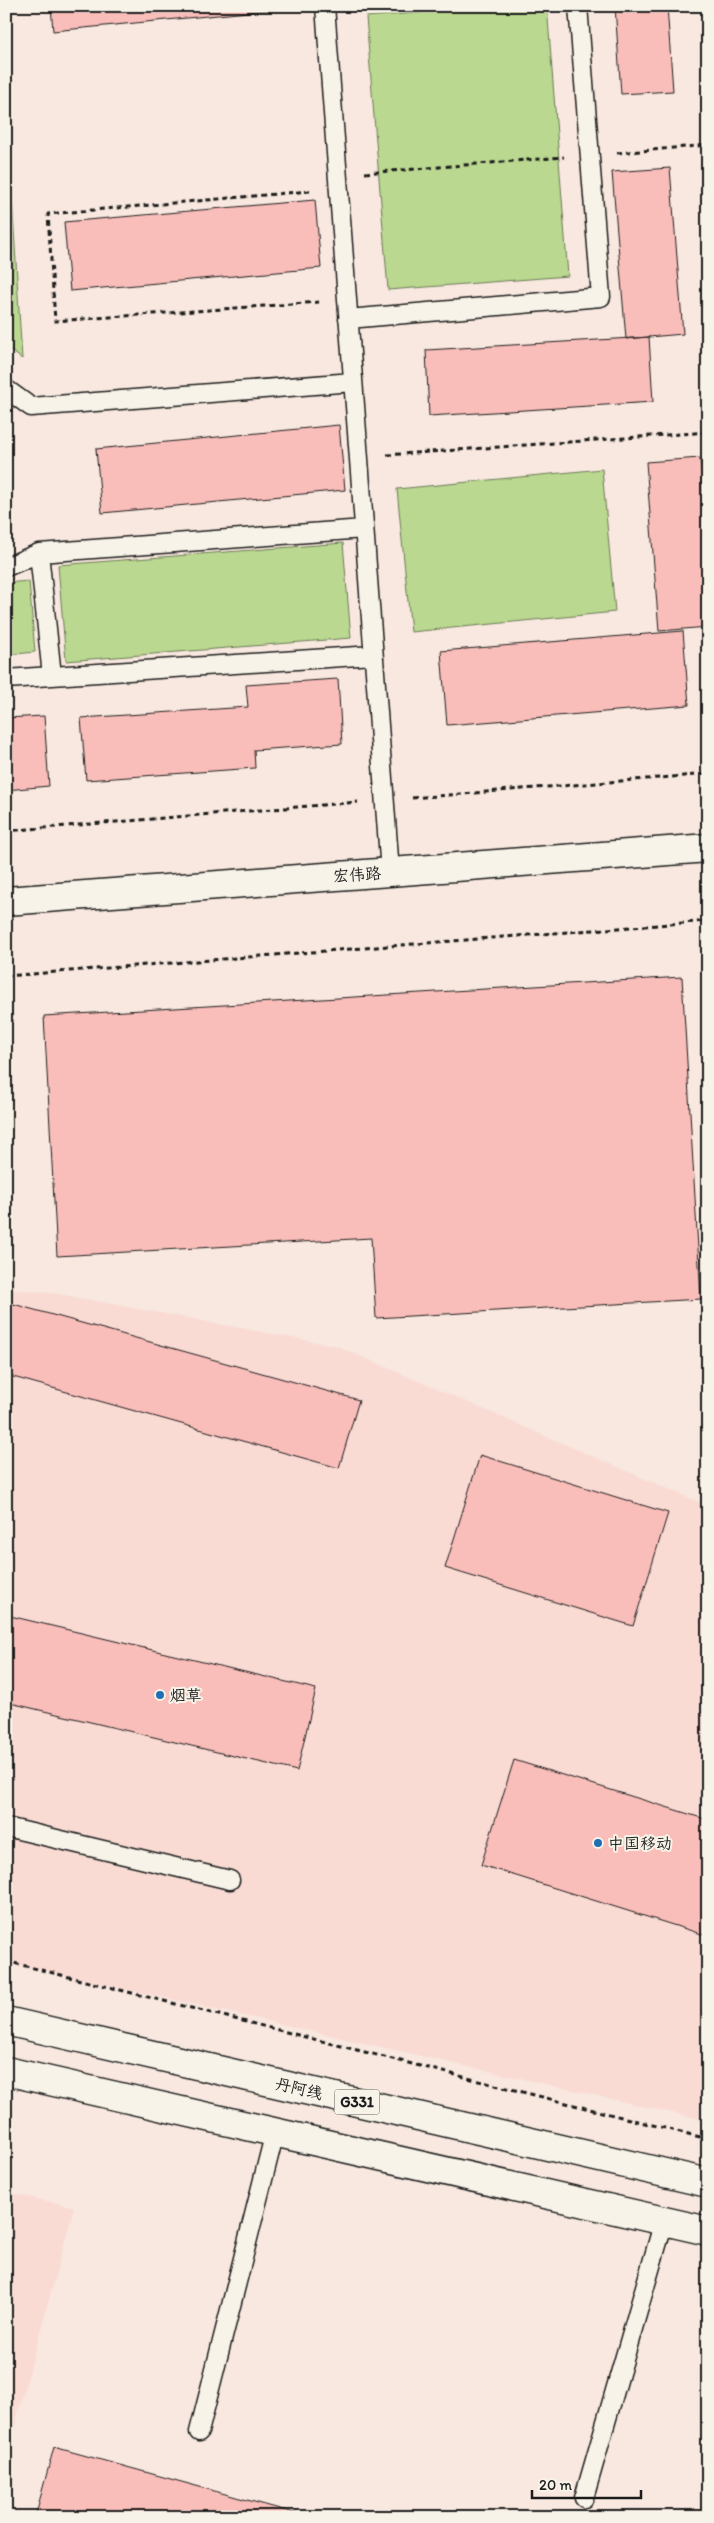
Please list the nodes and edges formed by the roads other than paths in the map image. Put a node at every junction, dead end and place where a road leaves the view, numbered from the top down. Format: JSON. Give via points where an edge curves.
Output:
{"nodes":[{"id":1,"x":325,"y":6,"type":"edge"},
{"id":2,"x":578,"y":6,"type":"edge"},
{"id":3,"x":348,"y":319,"type":"junction"},
{"id":4,"x":352,"y":382,"type":"junction"},
{"id":5,"x":6,"y":389,"type":"edge"},
{"id":6,"x":364,"y":529,"type":"junction"},
{"id":7,"x":39,"y":553,"type":"junction"},
{"id":8,"x":6,"y":567,"type":"edge"},
{"id":9,"x":373,"y":655,"type":"junction"},
{"id":10,"x":52,"y":676,"type":"junction"},
{"id":11,"x":6,"y":679,"type":"edge"},
{"id":12,"x":708,"y":848,"type":"edge"},
{"id":13,"x":390,"y":872,"type":"junction"},
{"id":14,"x":6,"y":901,"type":"edge"},
{"id":15,"x":6,"y":1827,"type":"edge"},
{"id":16,"x":230,"y":1880,"type":"dead end"},
{"id":17,"x":6,"y":2021,"type":"edge"},
{"id":18,"x":6,"y":2071,"type":"edge"},
{"id":19,"x":275,"y":2132,"type":"junction"},
{"id":20,"x":708,"y":2182,"type":"edge"},
{"id":21,"x":664,"y":2221,"type":"junction"},
{"id":22,"x":708,"y":2231,"type":"edge"},
{"id":23,"x":199,"y":2432,"type":"dead end"},
{"id":24,"x":584,"y":2498,"type":"dead end"}],
"edges":[{"from":1,"to":3,"type":"lane"},
{"from":2,"to":3,"type":"lane","via":[[601,297]]},
{"from":3,"to":4,"type":"lane"},
{"from":4,"to":5,"type":"lane","via":[[31,407]]},
{"from":4,"to":6,"type":"lane"},
{"from":6,"to":7,"type":"lane"},
{"from":6,"to":9,"type":"lane"},
{"from":7,"to":8,"type":"lane"},
{"from":7,"to":10,"type":"lane"},
{"from":9,"to":10,"type":"lane"},
{"from":9,"to":13,"type":"lane"},
{"from":10,"to":11,"type":"lane"},
{"from":12,"to":13,"type":"main road","name":"宏伟路"},
{"from":13,"to":14,"type":"main road","name":"宏伟路"},
{"from":15,"to":16,"type":"lane"},
{"from":17,"to":20,"type":"main road","name":"丹阿线","number":"G331"},
{"from":18,"to":19,"type":"main road"},
{"from":19,"to":21,"type":"main road"},
{"from":19,"to":23,"type":"lane"},
{"from":21,"to":22,"type":"main road"},
{"from":21,"to":24,"type":"lane"}]}
